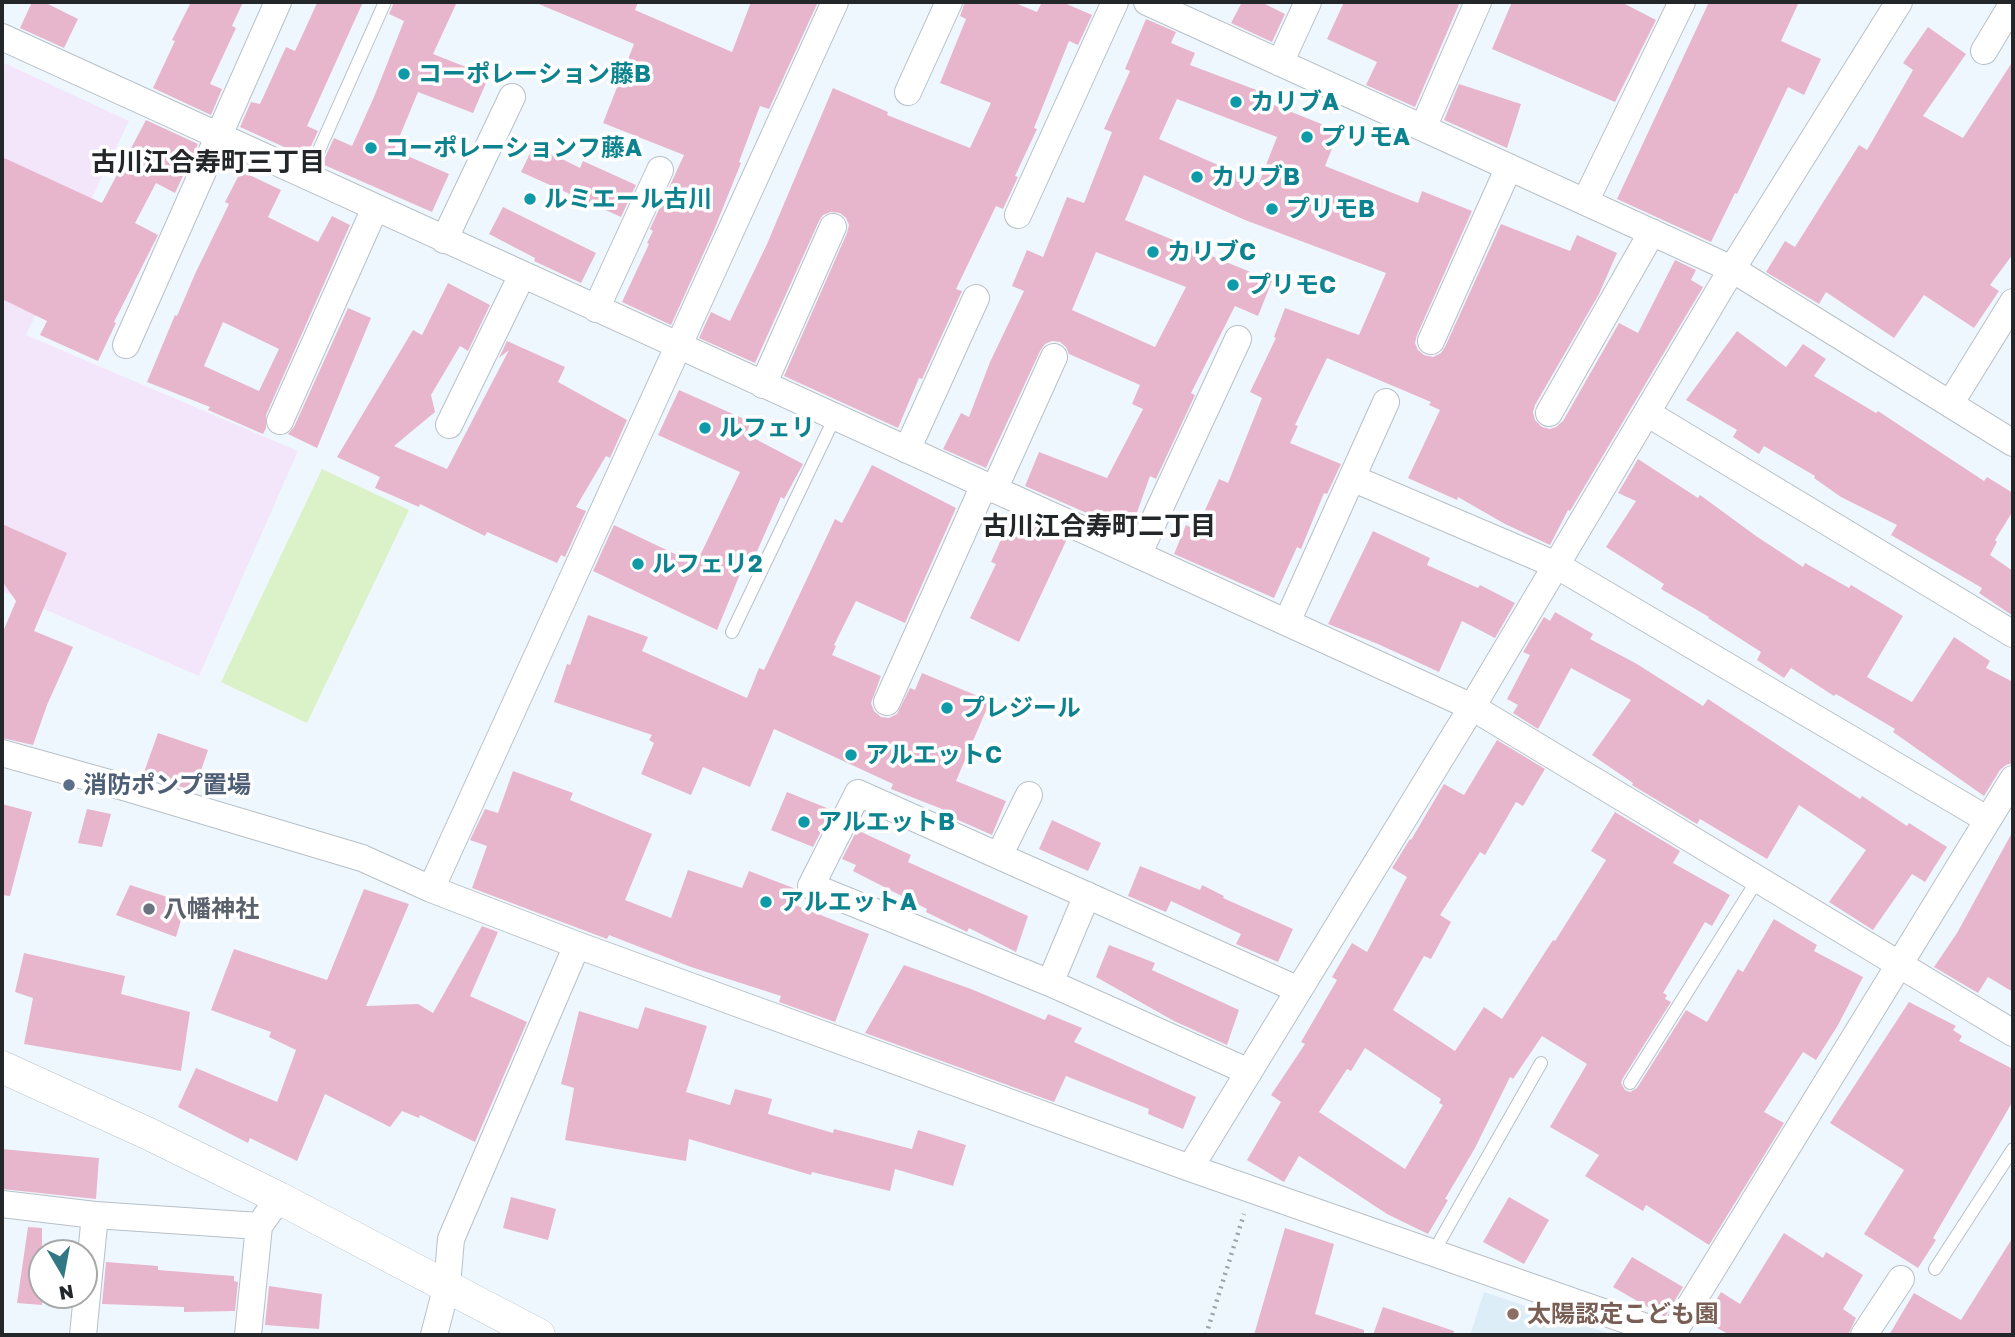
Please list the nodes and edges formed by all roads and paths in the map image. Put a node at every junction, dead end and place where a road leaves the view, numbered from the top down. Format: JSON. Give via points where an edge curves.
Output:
{"nodes":[{"id":1,"x":278,"y":2,"type":"edge"},
{"id":2,"x":384,"y":2,"type":"edge"},
{"id":3,"x":835,"y":2,"type":"edge"},
{"id":4,"x":949,"y":2,"type":"edge"},
{"id":5,"x":1115,"y":2,"type":"edge"},
{"id":6,"x":1147,"y":2,"type":"edge"},
{"id":7,"x":1308,"y":2,"type":"edge"},
{"id":8,"x":1478,"y":2,"type":"edge"},
{"id":9,"x":1682,"y":2,"type":"edge"},
{"id":10,"x":1899,"y":2,"type":"edge"},
{"id":11,"x":2013,"y":3,"type":"edge"},
{"id":12,"x":1203,"y":13,"type":"edge"},
{"id":13,"x":2,"y":37,"type":"edge"},
{"id":14,"x":1984,"y":51,"type":"dead end"},
{"id":15,"x":1280,"y":63,"type":"junction"},
{"id":16,"x":908,"y":92,"type":"dead end"},
{"id":17,"x":512,"y":97,"type":"dead end"},
{"id":18,"x":1423,"y":128,"type":"junction"},
{"id":19,"x":218,"y":136,"type":"junction"},
{"id":20,"x":1509,"y":167,"type":"junction"},
{"id":21,"x":660,"y":170,"type":"dead end"},
{"id":22,"x":307,"y":177,"type":"junction"},
{"id":23,"x":1585,"y":202,"type":"junction"},
{"id":24,"x":375,"y":208,"type":"junction"},
{"id":25,"x":1018,"y":215,"type":"dead end"},
{"id":26,"x":833,"y":227,"type":"dead end"},
{"id":27,"x":1652,"y":232,"type":"junction"},
{"id":28,"x":444,"y":240,"type":"junction"},
{"id":29,"x":1732,"y":269,"type":"junction"},
{"id":30,"x":522,"y":275,"type":"junction"},
{"id":31,"x":976,"y":298,"type":"dead end"},
{"id":32,"x":2013,"y":302,"type":"edge"},
{"id":33,"x":596,"y":309,"type":"junction"},
{"id":34,"x":1238,"y":339,"type":"dead end"},
{"id":35,"x":1431,"y":341,"type":"dead end"},
{"id":36,"x":126,"y":345,"type":"dead end"},
{"id":37,"x":678,"y":347,"type":"junction"},
{"id":38,"x":1054,"y":357,"type":"dead end"},
{"id":39,"x":763,"y":385,"type":"junction"},
{"id":40,"x":1386,"y":402,"type":"dead end"},
{"id":41,"x":1950,"y":404,"type":"junction"},
{"id":42,"x":1549,"y":413,"type":"dead end"},
{"id":43,"x":1647,"y":413,"type":"junction"},
{"id":44,"x":835,"y":417,"type":"junction"},
{"id":45,"x":280,"y":421,"type":"dead end"},
{"id":46,"x":449,"y":425,"type":"dead end"},
{"id":47,"x":2013,"y":443,"type":"edge"},
{"id":48,"x":907,"y":450,"type":"junction"},
{"id":49,"x":1352,"y":478,"type":"junction"},
{"id":50,"x":989,"y":487,"type":"junction"},
{"id":51,"x":1138,"y":555,"type":"junction"},
{"id":52,"x":1556,"y":565,"type":"junction"},
{"id":53,"x":1287,"y":622,"type":"junction"},
{"id":54,"x":732,"y":632,"type":"dead end"},
{"id":55,"x":2013,"y":634,"type":"edge"},
{"id":56,"x":887,"y":702,"type":"dead end"},
{"id":57,"x":1472,"y":707,"type":"junction"},
{"id":58,"x":2,"y":753,"type":"edge"},
{"id":59,"x":2013,"y":779,"type":"edge"},
{"id":60,"x":1029,"y":795,"type":"dead end"},
{"id":61,"x":1988,"y":820,"type":"junction"},
{"id":62,"x":999,"y":856,"type":"junction"},
{"id":63,"x":1758,"y":879,"type":"junction"},
{"id":64,"x":431,"y":889,"type":"junction"},
{"id":65,"x":1087,"y":895,"type":"junction"},
{"id":66,"x":578,"y":946,"type":"junction"},
{"id":67,"x":1899,"y":965,"type":"junction"},
{"id":68,"x":1049,"y":983,"type":"junction"},
{"id":69,"x":1299,"y":990,"type":"junction"},
{"id":70,"x":2013,"y":1033,"type":"edge"},
{"id":71,"x":1541,"y":1063,"type":"dead end"},
{"id":72,"x":2,"y":1071,"type":"edge"},
{"id":73,"x":1249,"y":1072,"type":"junction"},
{"id":74,"x":1630,"y":1083,"type":"dead end"},
{"id":75,"x":2013,"y":1149,"type":"edge"},
{"id":76,"x":1190,"y":1168,"type":"junction"},
{"id":77,"x":1251,"y":1189,"type":"junction"},
{"id":78,"x":279,"y":1198,"type":"junction"},
{"id":79,"x":2,"y":1204,"type":"edge"},
{"id":80,"x":95,"y":1215,"type":"junction"},
{"id":81,"x":259,"y":1226,"type":"junction"},
{"id":82,"x":1433,"y":1253,"type":"junction"},
{"id":83,"x":1935,"y":1269,"type":"dead end"},
{"id":84,"x":1900,"y":1279,"type":"dead end"},
{"id":85,"x":447,"y":1285,"type":"junction"},
{"id":86,"x":83,"y":1335,"type":"edge"},
{"id":87,"x":248,"y":1335,"type":"edge"},
{"id":88,"x":434,"y":1335,"type":"edge"},
{"id":89,"x":539,"y":1335,"type":"edge"},
{"id":90,"x":1206,"y":1335,"type":"edge"},
{"id":91,"x":1670,"y":1335,"type":"edge"},
{"id":92,"x":1864,"y":1335,"type":"edge"}],
"edges":[{"from":1,"to":19,"type":"street"},
{"from":2,"to":22,"type":"lane"},
{"from":3,"to":37,"type":"street"},
{"from":4,"to":16,"type":"street"},
{"from":5,"to":25,"type":"street"},
{"from":6,"to":12,"type":"street"},
{"from":7,"to":15,"type":"street"},
{"from":8,"to":18,"type":"street"},
{"from":9,"to":23,"type":"street"},
{"from":10,"to":29,"type":"street"},
{"from":11,"to":14,"type":"street"},
{"from":12,"to":15,"type":"street"},
{"from":13,"to":19,"type":"street"},
{"from":15,"to":18,"type":"street"},
{"from":17,"to":28,"type":"street"},
{"from":18,"to":20,"type":"street"},
{"from":19,"to":22,"type":"street"},
{"from":19,"to":36,"type":"street"},
{"from":20,"to":23,"type":"street"},
{"from":20,"to":35,"type":"street"},
{"from":21,"to":33,"type":"street"},
{"from":22,"to":24,"type":"street"},
{"from":23,"to":27,"type":"street"},
{"from":24,"to":28,"type":"street"},
{"from":24,"to":45,"type":"street"},
{"from":26,"to":39,"type":"street"},
{"from":27,"to":29,"type":"street"},
{"from":27,"to":42,"type":"street"},
{"from":28,"to":30,"type":"street"},
{"from":29,"to":41,"type":"street"},
{"from":29,"to":43,"type":"street"},
{"from":30,"to":33,"type":"street"},
{"from":30,"to":46,"type":"street"},
{"from":31,"to":48,"type":"street"},
{"from":32,"to":41,"type":"street"},
{"from":33,"to":37,"type":"street"},
{"from":34,"to":51,"type":"street"},
{"from":37,"to":39,"type":"street"},
{"from":37,"to":64,"type":"street"},
{"from":38,"to":50,"type":"street"},
{"from":39,"to":44,"type":"street"},
{"from":40,"to":49,"type":"street"},
{"from":41,"to":47,"type":"street"},
{"from":43,"to":52,"type":"street"},
{"from":43,"to":55,"type":"street"},
{"from":44,"to":48,"type":"street"},
{"from":44,"to":54,"type":"lane"},
{"from":48,"to":50,"type":"street"},
{"from":49,"to":52,"type":"street"},
{"from":49,"to":53,"type":"street"},
{"from":50,"to":51,"type":"street"},
{"from":50,"to":56,"type":"street"},
{"from":51,"to":53,"type":"street"},
{"from":52,"to":57,"type":"street"},
{"from":52,"to":61,"type":"street"},
{"from":53,"to":57,"type":"street"},
{"from":57,"to":63,"type":"street"},
{"from":57,"to":69,"type":"street"},
{"from":58,"to":64,"type":"street","via":[[362,858]]},
{"from":59,"to":61,"type":"street"},
{"from":60,"to":62,"type":"street"},
{"from":61,"to":67,"type":"street"},
{"from":62,"to":65,"type":"street"},
{"from":62,"to":68,"type":"street","via":[[858,793],[811,886]]},
{"from":63,"to":67,"type":"street"},
{"from":63,"to":74,"type":"lane"},
{"from":64,"to":66,"type":"street"},
{"from":65,"to":68,"type":"street"},
{"from":65,"to":69,"type":"street"},
{"from":66,"to":76,"type":"street"},
{"from":66,"to":85,"type":"street","via":[[451,1239]]},
{"from":67,"to":70,"type":"street"},
{"from":67,"to":91,"type":"street"},
{"from":68,"to":73,"type":"street"},
{"from":69,"to":73,"type":"street"},
{"from":71,"to":82,"type":"lane"},
{"from":72,"to":78,"type":"street","via":[[149,1134]]},
{"from":73,"to":76,"type":"street"},
{"from":75,"to":83,"type":"lane"},
{"from":76,"to":77,"type":"street"},
{"from":77,"to":82,"type":"street"},
{"from":77,"to":90,"type":"path"},
{"from":78,"to":81,"type":"street"},
{"from":78,"to":85,"type":"street"},
{"from":79,"to":80,"type":"street"},
{"from":80,"to":81,"type":"street"},
{"from":80,"to":86,"type":"street"},
{"from":81,"to":87,"type":"street"},
{"from":82,"to":91,"type":"street"},
{"from":84,"to":92,"type":"street"},
{"from":85,"to":88,"type":"street"},
{"from":85,"to":89,"type":"street"}]}
